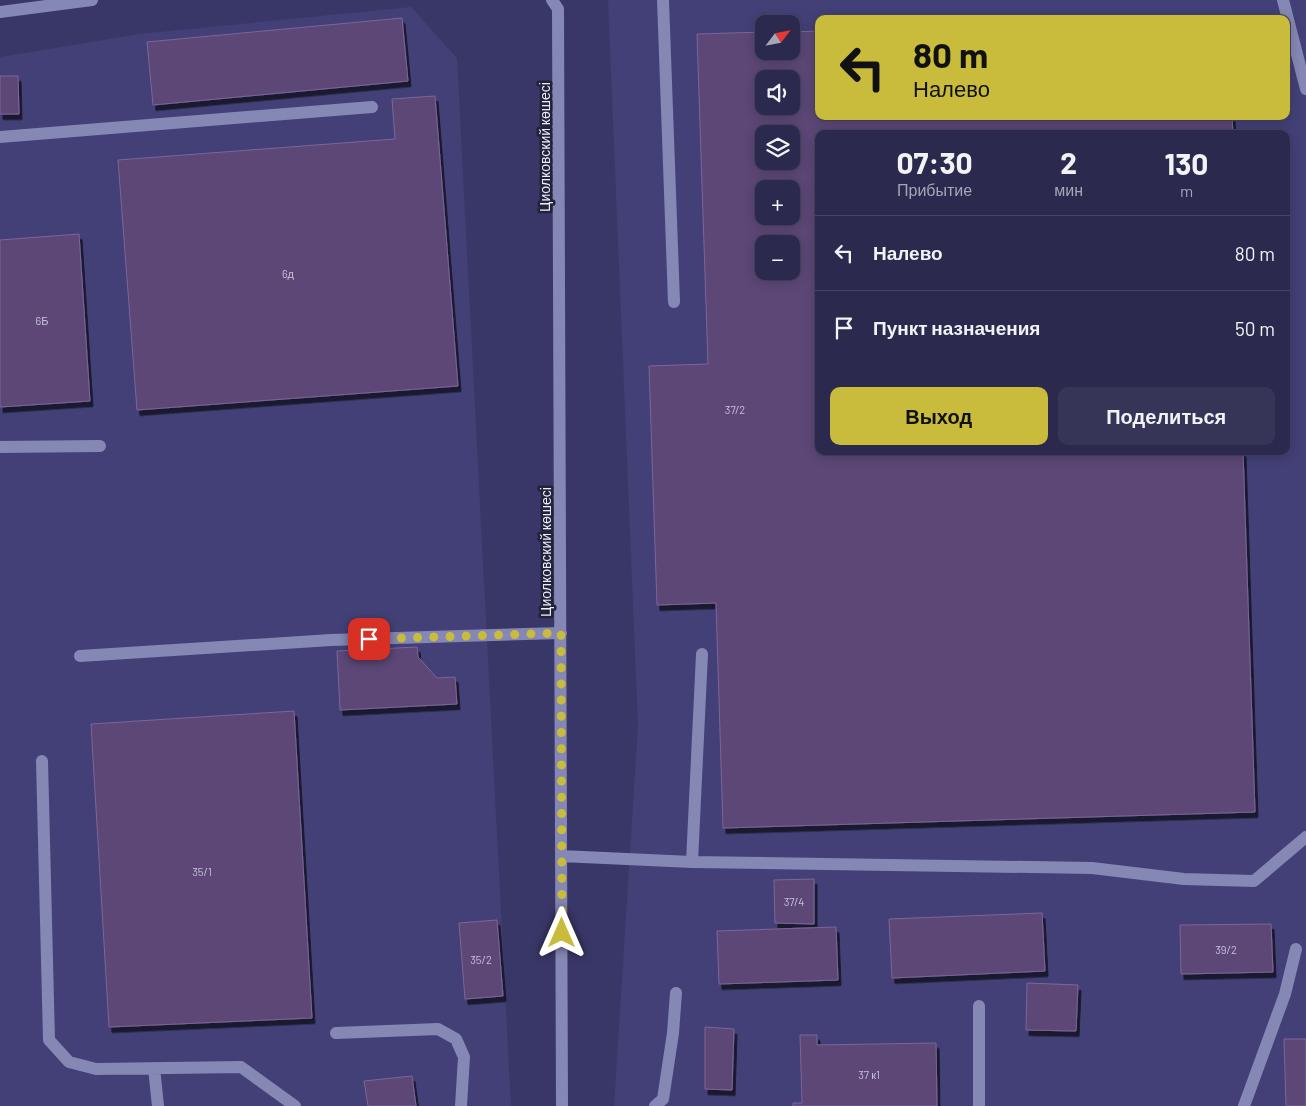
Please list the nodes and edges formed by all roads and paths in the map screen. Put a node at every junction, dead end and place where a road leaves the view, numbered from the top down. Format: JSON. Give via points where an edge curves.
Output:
{"nodes":[{"id":1,"x":92,"y":0,"type":"edge"},
{"id":2,"x":552,"y":0,"type":"edge"},
{"id":3,"x":663,"y":0,"type":"edge"},
{"id":4,"x":1283,"y":0,"type":"edge"},
{"id":5,"x":0,"y":12,"type":"edge"},
{"id":6,"x":1287,"y":15,"type":"edge"},
{"id":7,"x":1290,"y":27,"type":"edge"},
{"id":8,"x":1306,"y":89,"type":"edge"},
{"id":9,"x":372,"y":107,"type":"dead end"},
{"id":10,"x":0,"y":137,"type":"edge"},
{"id":11,"x":674,"y":302,"type":"dead end"},
{"id":12,"x":0,"y":446,"type":"edge"},
{"id":13,"x":100,"y":446,"type":"dead end"},
{"id":14,"x":561,"y":633,"type":"junction"},
{"id":15,"x":702,"y":654,"type":"dead end"},
{"id":16,"x":80,"y":656,"type":"dead end"},
{"id":17,"x":42,"y":761,"type":"dead end"},
{"id":18,"x":1306,"y":837,"type":"edge"},
{"id":19,"x":561,"y":856,"type":"junction"},
{"id":20,"x":692,"y":862,"type":"junction"},
{"id":21,"x":1296,"y":949,"type":"dead end"},
{"id":22,"x":676,"y":993,"type":"dead end"},
{"id":23,"x":979,"y":1006,"type":"dead end"},
{"id":24,"x":336,"y":1033,"type":"dead end"},
{"id":25,"x":154,"y":1068,"type":"junction"},
{"id":26,"x":158,"y":1106,"type":"edge"},
{"id":27,"x":295,"y":1106,"type":"edge"},
{"id":28,"x":460,"y":1106,"type":"edge"},
{"id":29,"x":562,"y":1106,"type":"edge"},
{"id":30,"x":656,"y":1106,"type":"edge"},
{"id":31,"x":979,"y":1106,"type":"edge"},
{"id":32,"x":1244,"y":1106,"type":"edge"}],
"edges":[{"from":1,"to":5,"type":"street"},
{"from":2,"to":14,"type":"street","name":"Циолковский көшесі","via":[[558,9]]},
{"from":3,"to":11,"type":"street"},
{"from":4,"to":6,"type":"street"},
{"from":7,"to":8,"type":"street"},
{"from":9,"to":10,"type":"street"},
{"from":12,"to":13,"type":"street"},
{"from":14,"to":16,"type":"street","via":[[331,640]]},
{"from":14,"to":19,"type":"street","name":"Циолковский көшесі"},
{"from":15,"to":20,"type":"street"},
{"from":17,"to":25,"type":"street","via":[[49,1040],[69,1062],[78,1065],[96,1069]]},
{"from":18,"to":20,"type":"street","via":[[1254,881],[1184,879],[1092,868]]},
{"from":19,"to":20,"type":"street"},
{"from":19,"to":29,"type":"street","name":"Циолковский көшесі"},
{"from":21,"to":32,"type":"street","via":[[1285,994]]},
{"from":22,"to":30,"type":"street","via":[[674,1033],[662,1099]]},
{"from":23,"to":31,"type":"street"},
{"from":24,"to":28,"type":"street","via":[[438,1029],[456,1039],[464,1057]]},
{"from":25,"to":26,"type":"street"},
{"from":25,"to":27,"type":"street","via":[[241,1067]]}]}
